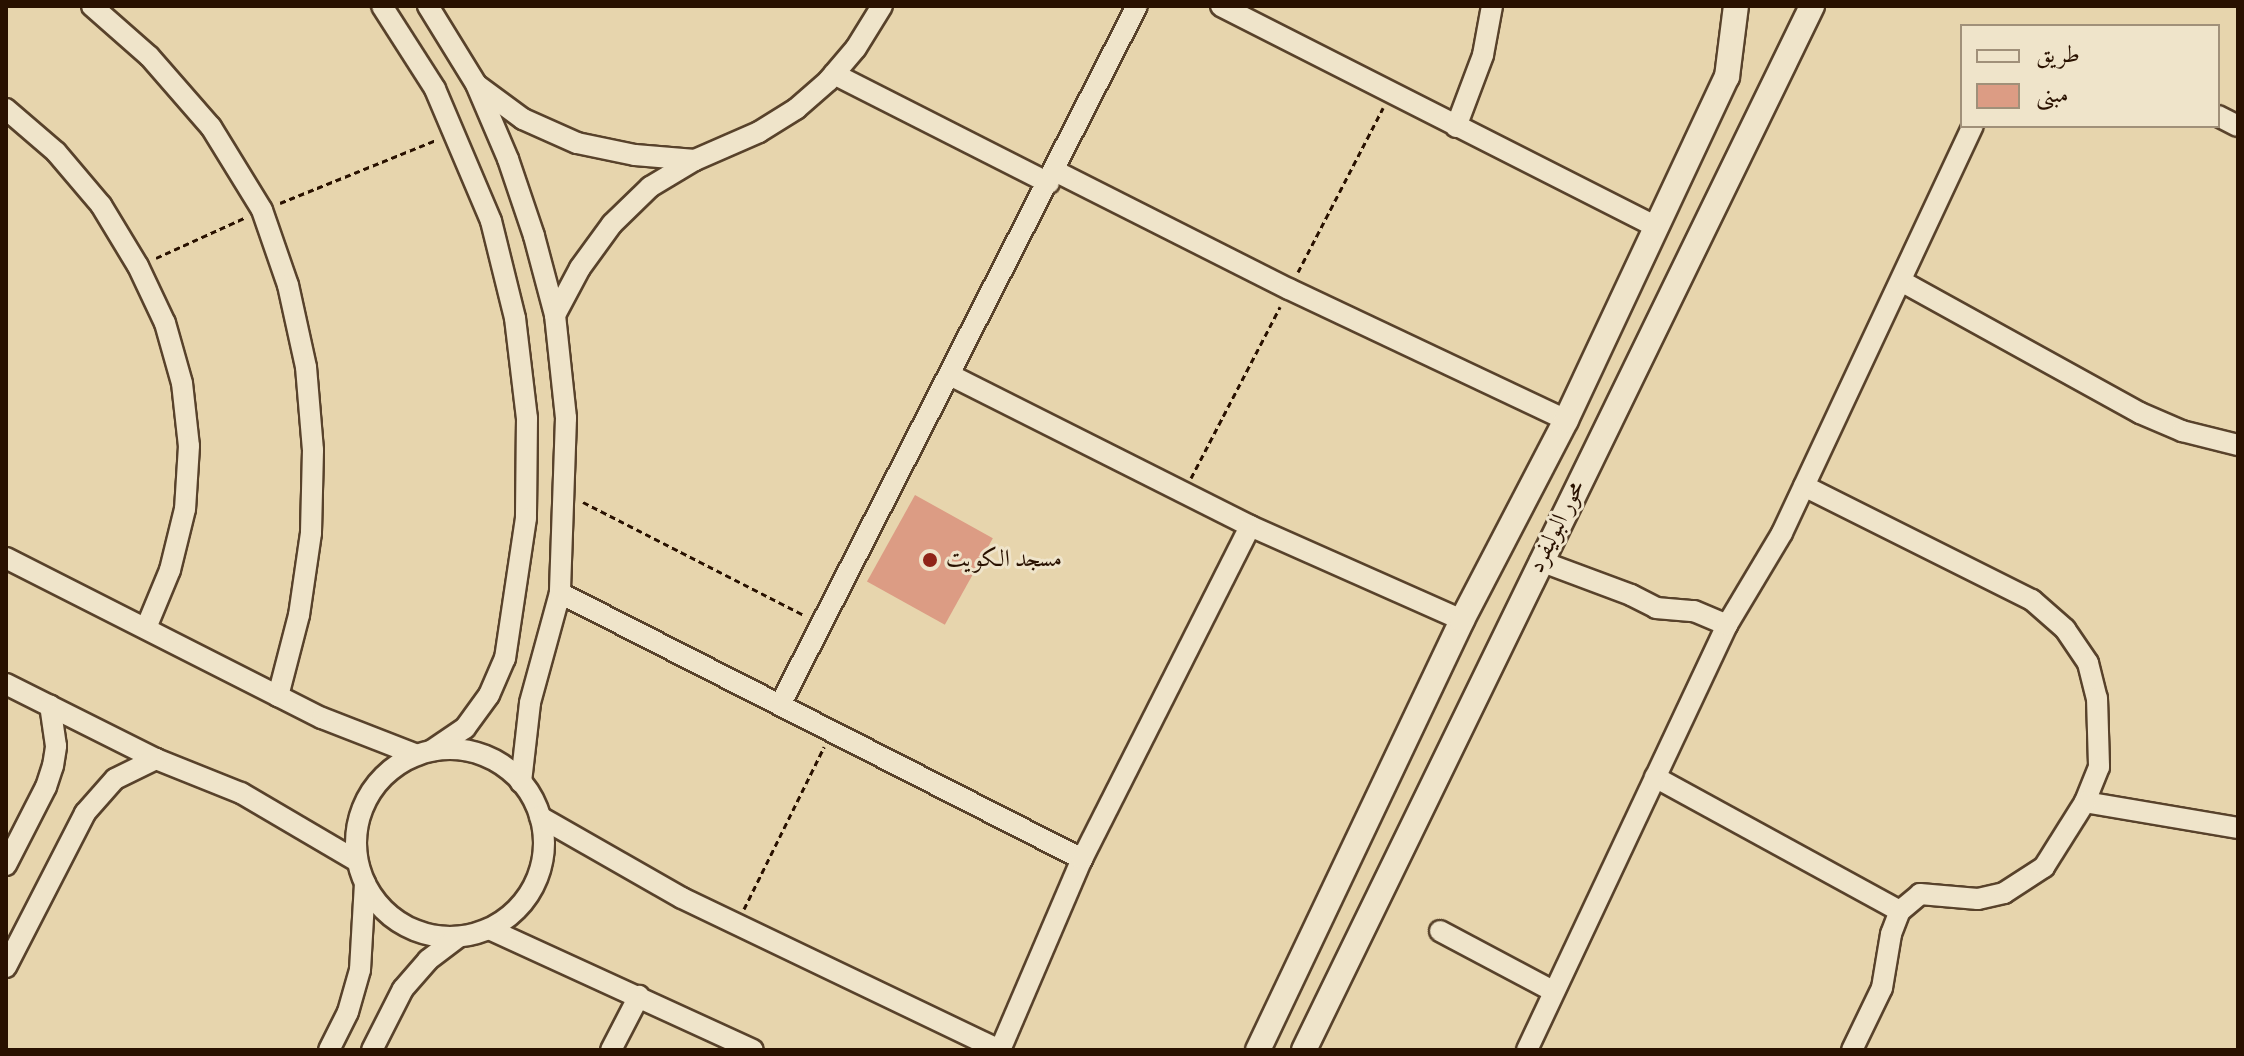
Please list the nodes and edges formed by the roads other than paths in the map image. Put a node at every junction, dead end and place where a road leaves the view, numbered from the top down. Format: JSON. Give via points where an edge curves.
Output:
{"nodes":[{"id":1,"x":92,"y":6,"type":"edge"},
{"id":2,"x":382,"y":6,"type":"edge"},
{"id":3,"x":428,"y":6,"type":"edge"},
{"id":4,"x":882,"y":6,"type":"edge"},
{"id":5,"x":1137,"y":6,"type":"edge"},
{"id":6,"x":1221,"y":6,"type":"edge"},
{"id":7,"x":1492,"y":6,"type":"edge"},
{"id":8,"x":1736,"y":6,"type":"edge"},
{"id":9,"x":1812,"y":6,"type":"edge"},
{"id":10,"x":834,"y":74,"type":"junction"},
{"id":11,"x":476,"y":84,"type":"junction"},
{"id":12,"x":6,"y":109,"type":"edge"},
{"id":13,"x":2220,"y":117,"type":"edge"},
{"id":14,"x":2238,"y":126,"type":"edge"},
{"id":15,"x":1456,"y":127,"type":"junction"},
{"id":16,"x":1972,"y":128,"type":"edge"},
{"id":17,"x":695,"y":160,"type":"junction"},
{"id":18,"x":1052,"y":177,"type":"junction"},
{"id":19,"x":1657,"y":227,"type":"junction"},
{"id":20,"x":1901,"y":281,"type":"junction"},
{"id":21,"x":555,"y":315,"type":"junction"},
{"id":22,"x":950,"y":375,"type":"junction"},
{"id":23,"x":1566,"y":420,"type":"junction"},
{"id":24,"x":2238,"y":445,"type":"edge"},
{"id":25,"x":1804,"y":486,"type":"junction"},
{"id":26,"x":1250,"y":526,"type":"junction"},
{"id":27,"x":6,"y":558,"type":"edge"},
{"id":28,"x":1540,"y":561,"type":"junction"},
{"id":29,"x":560,"y":593,"type":"junction"},
{"id":30,"x":1462,"y":620,"type":"junction"},
{"id":31,"x":1727,"y":625,"type":"junction"},
{"id":32,"x":146,"y":628,"type":"junction"},
{"id":33,"x":6,"y":684,"type":"edge"},
{"id":34,"x":278,"y":696,"type":"junction"},
{"id":35,"x":50,"y":705,"type":"junction"},
{"id":36,"x":780,"y":705,"type":"junction"},
{"id":37,"x":424,"y":752,"type":"junction"},
{"id":38,"x":156,"y":759,"type":"junction"},
{"id":39,"x":1655,"y":777,"type":"junction"},
{"id":40,"x":521,"y":782,"type":"junction"},
{"id":41,"x":2085,"y":802,"type":"junction"},
{"id":42,"x":540,"y":817,"type":"junction"},
{"id":43,"x":2238,"y":828,"type":"edge"},
{"id":44,"x":1082,"y":859,"type":"junction"},
{"id":45,"x":357,"y":861,"type":"junction"},
{"id":46,"x":6,"y":865,"type":"edge"},
{"id":47,"x":365,"y":883,"type":"junction"},
{"id":48,"x":1900,"y":911,"type":"junction"},
{"id":49,"x":489,"y":929,"type":"junction"},
{"id":50,"x":1440,"y":931,"type":"dead end"},
{"id":51,"x":458,"y":937,"type":"junction"},
{"id":52,"x":6,"y":967,"type":"edge"},
{"id":53,"x":1553,"y":991,"type":"junction"},
{"id":54,"x":639,"y":996,"type":"junction"},
{"id":55,"x":329,"y":1050,"type":"edge"},
{"id":56,"x":372,"y":1050,"type":"edge"},
{"id":57,"x":611,"y":1050,"type":"edge"},
{"id":58,"x":753,"y":1050,"type":"edge"},
{"id":59,"x":1000,"y":1050,"type":"edge"},
{"id":60,"x":1258,"y":1050,"type":"edge"},
{"id":61,"x":1304,"y":1050,"type":"edge"},
{"id":62,"x":1527,"y":1050,"type":"edge"},
{"id":63,"x":1852,"y":1050,"type":"edge"}],
"edges":[{"from":1,"to":34,"type":"street","via":[[149,56],[211,127],[262,210],[288,285],[306,367],[313,450],[311,533]]},
{"from":2,"to":37,"type":"street","via":[[406,39],[455,132],[491,221],[515,318],[527,418],[526,518],[505,658],[489,695],[465,728]]},
{"from":3,"to":11,"type":"street"},
{"from":4,"to":10,"type":"street"},
{"from":5,"to":18,"type":"street"},
{"from":6,"to":15,"type":"street"},
{"from":7,"to":15,"type":"street","via":[[1483,55]]},
{"from":8,"to":19,"type":"street","name":"محور البوليفرد","via":[[1727,77]]},
{"from":9,"to":28,"type":"street","name":"محور البوليفرد"},
{"from":10,"to":17,"type":"street","via":[[796,109],[759,132]]},
{"from":10,"to":18,"type":"street"},
{"from":11,"to":17,"type":"street","via":[[523,119],[577,143]]},
{"from":11,"to":21,"type":"street","via":[[508,159]]},
{"from":12,"to":32,"type":"street","via":[[56,152],[101,205],[138,266],[182,383],[189,446],[185,509],[170,570]]},
{"from":13,"to":14,"type":"street"},
{"from":15,"to":19,"type":"street"},
{"from":16,"to":20,"type":"street"},
{"from":17,"to":21,"type":"street","via":[[650,187],[612,224]]},
{"from":18,"to":22,"type":"street"},
{"from":18,"to":23,"type":"street"},
{"from":19,"to":23,"type":"street","name":"محور البوليفرد"},
{"from":20,"to":24,"type":"street","via":[[2140,413],[2182,431]]},
{"from":20,"to":25,"type":"street"},
{"from":21,"to":29,"type":"street","via":[[566,418]]},
{"from":22,"to":26,"type":"street"},
{"from":22,"to":36,"type":"street"},
{"from":23,"to":30,"type":"street","name":"محور البوليفرد"},
{"from":25,"to":31,"type":"street"},
{"from":25,"to":41,"type":"street","via":[[2032,600],[2065,629],[2088,663],[2097,698],[2099,767]]},
{"from":26,"to":30,"type":"street"},
{"from":26,"to":44,"type":"street"},
{"from":27,"to":32,"type":"street"},
{"from":28,"to":31,"type":"street","via":[[1656,608],[1694,611]]},
{"from":28,"to":61,"type":"street","name":"محور البوليفرد"},
{"from":29,"to":36,"type":"street"},
{"from":29,"to":40,"type":"street","via":[[530,703]]},
{"from":30,"to":60,"type":"street","name":"محور البوليفرد"},
{"from":31,"to":39,"type":"street"},
{"from":32,"to":34,"type":"street"},
{"from":33,"to":35,"type":"street"},
{"from":34,"to":37,"type":"street","via":[[367,738]]},
{"from":35,"to":38,"type":"street"},
{"from":35,"to":46,"type":"street","via":[[53,766]]},
{"from":36,"to":44,"type":"street"},
{"from":37,"to":40,"type":"street","via":[[457,749],[481,754]]},
{"from":37,"to":45,"type":"street","via":[[393,767],[375,786],[362,809]]},
{"from":38,"to":45,"type":"street","via":[[241,793]]},
{"from":38,"to":52,"type":"street","via":[[115,779],[85,813]]},
{"from":39,"to":48,"type":"street"},
{"from":39,"to":53,"type":"street"},
{"from":40,"to":42,"type":"street"},
{"from":41,"to":43,"type":"street"},
{"from":41,"to":48,"type":"street","via":[[2044,867],[2025,881],[1978,899],[1920,894]]},
{"from":42,"to":49,"type":"street","via":[[542,857],[529,895]]},
{"from":42,"to":59,"type":"street","via":[[634,872]]},
{"from":44,"to":59,"type":"street"},
{"from":45,"to":47,"type":"street"},
{"from":47,"to":51,"type":"street","via":[[377,902],[403,924],[435,936]]},
{"from":47,"to":55,"type":"street","via":[[360,970]]},
{"from":48,"to":63,"type":"street","via":[[1882,988]]},
{"from":49,"to":51,"type":"street"},
{"from":49,"to":54,"type":"street"},
{"from":50,"to":53,"type":"street"},
{"from":51,"to":56,"type":"street","via":[[403,989]]},
{"from":53,"to":62,"type":"street"},
{"from":54,"to":57,"type":"street"},
{"from":54,"to":58,"type":"street"}]}
